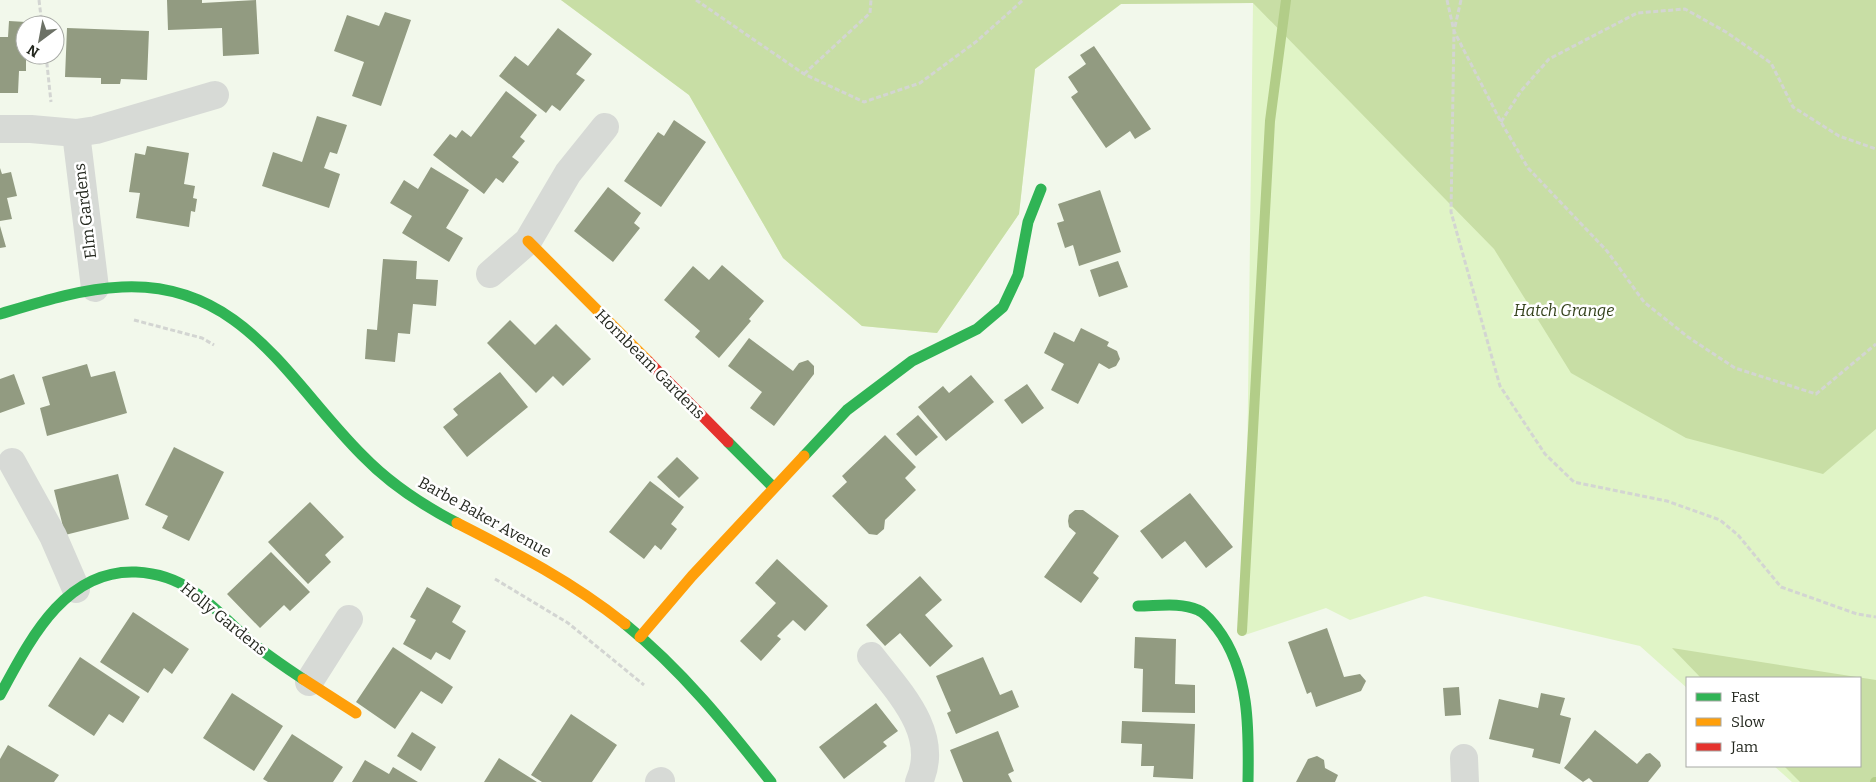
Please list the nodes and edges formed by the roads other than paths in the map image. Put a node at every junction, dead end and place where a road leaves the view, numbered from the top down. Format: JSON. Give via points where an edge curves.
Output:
{"nodes":[{"id":1,"x":215,"y":95,"type":"dead end"},
{"id":2,"x":605,"y":127,"type":"dead end"},
{"id":3,"x":0,"y":129,"type":"edge"},
{"id":4,"x":65,"y":133,"type":"junction"},
{"id":5,"x":1041,"y":188,"type":"dead end"},
{"id":6,"x":528,"y":241,"type":"junction"},
{"id":7,"x":490,"y":274,"type":"dead end"},
{"id":8,"x":95,"y":288,"type":"junction"},
{"id":9,"x":0,"y":314,"type":"edge"},
{"id":10,"x":12,"y":462,"type":"dead end"},
{"id":11,"x":773,"y":487,"type":"junction"},
{"id":12,"x":76,"y":589,"type":"junction"},
{"id":13,"x":1138,"y":606,"type":"dead end"},
{"id":14,"x":349,"y":619,"type":"dead end"},
{"id":15,"x":640,"y":637,"type":"junction"},
{"id":16,"x":871,"y":656,"type":"dead end"},
{"id":17,"x":309,"y":682,"type":"junction"},
{"id":18,"x":0,"y":695,"type":"edge"},
{"id":19,"x":356,"y":713,"type":"dead end"},
{"id":20,"x":770,"y":782,"type":"edge"},
{"id":21,"x":919,"y":782,"type":"edge"},
{"id":22,"x":1248,"y":782,"type":"edge"}],
"edges":[{"from":1,"to":4,"type":"street","via":[[96,130]]},
{"from":2,"to":6,"type":"street","via":[[568,173]]},
{"from":3,"to":4,"type":"street"},
{"from":4,"to":8,"type":"street","name":"Elm Gardens"},
{"from":5,"to":11,"type":"street","via":[[1028,222],[1018,276],[1003,307],[977,329],[912,361],[877,386],[847,410]]},
{"from":6,"to":7,"type":"street"},
{"from":6,"to":11,"type":"street","name":"Hornbeam Gardens"},
{"from":8,"to":9,"type":"street","name":"Barbe Baker Avenue"},
{"from":8,"to":15,"type":"street","name":"Barbe Baker Avenue","via":[[129,286],[164,290],[195,298],[238,320],[260,340],[359,454],[386,478],[441,514],[573,586]]},
{"from":10,"to":12,"type":"street","via":[[53,536]]},
{"from":11,"to":15,"type":"street"},
{"from":12,"to":17,"type":"street","name":"Holly Gardens","via":[[107,576],[133,570],[176,581],[205,600],[260,649]]},
{"from":12,"to":18,"type":"street","name":"Holly Gardens","via":[[40,630]]},
{"from":13,"to":22,"type":"street","via":[[1180,606],[1200,610],[1230,647],[1246,706]]},
{"from":14,"to":17,"type":"street"},
{"from":15,"to":20,"type":"street","name":"Barbe Baker Avenue","via":[[729,728]]},
{"from":16,"to":21,"type":"street","via":[[915,715],[923,734],[926,752]]},
{"from":17,"to":19,"type":"street","name":"Holly Gardens"}]}
